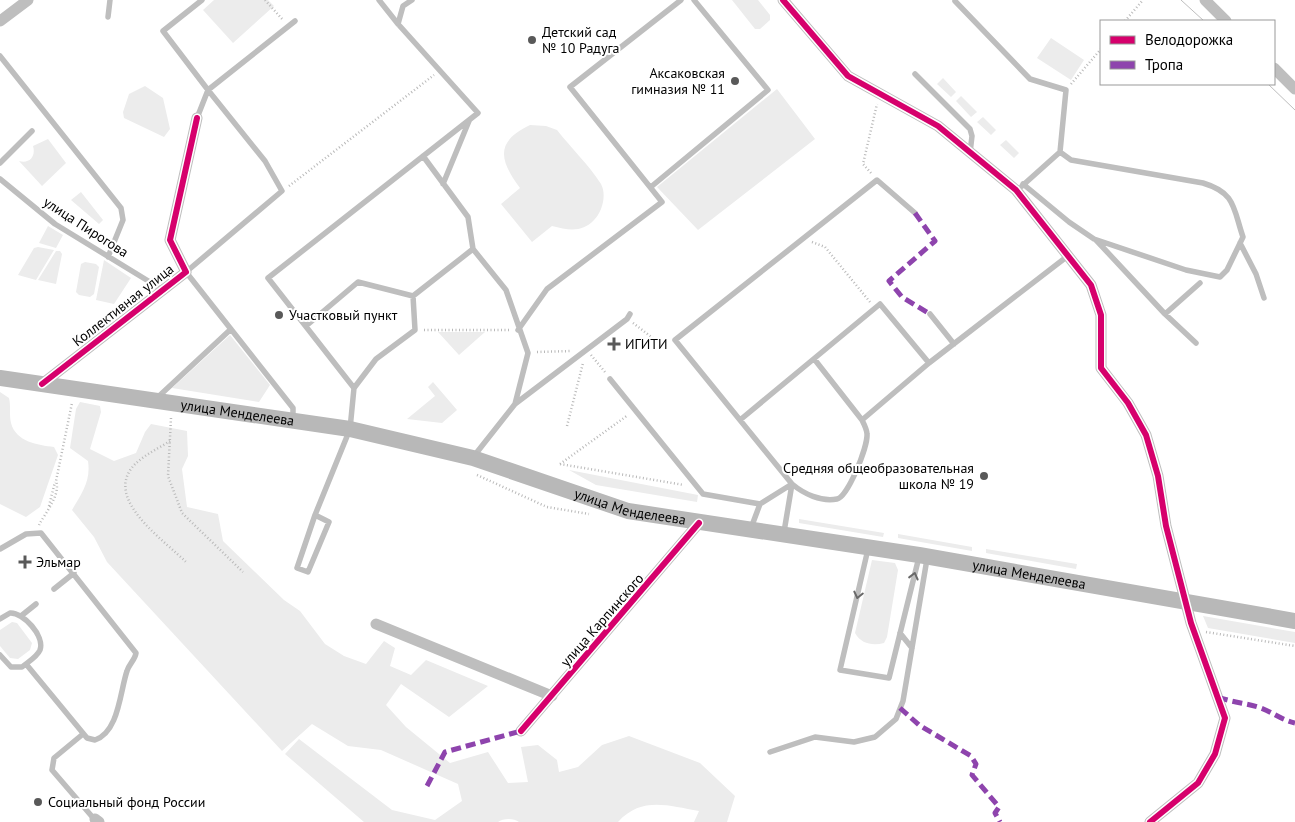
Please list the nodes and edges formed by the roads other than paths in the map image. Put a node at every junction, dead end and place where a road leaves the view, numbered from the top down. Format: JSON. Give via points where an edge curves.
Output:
{"nodes":[{"id":1,"x":28,"y":0,"type":"edge"},
{"id":2,"x":110,"y":0,"type":"edge"},
{"id":3,"x":202,"y":0,"type":"edge"},
{"id":4,"x":379,"y":0,"type":"edge"},
{"id":5,"x":412,"y":0,"type":"edge"},
{"id":6,"x":681,"y":0,"type":"edge"},
{"id":7,"x":694,"y":0,"type":"edge"},
{"id":8,"x":783,"y":0,"type":"edge"},
{"id":9,"x":1205,"y":0,"type":"edge"},
{"id":10,"x":955,"y":2,"type":"dead end"},
{"id":11,"x":108,"y":17,"type":"dead end"},
{"id":12,"x":1225,"y":20,"type":"edge"},
{"id":13,"x":0,"y":21,"type":"edge"},
{"id":14,"x":295,"y":21,"type":"dead end"},
{"id":15,"x":398,"y":24,"type":"junction"},
{"id":16,"x":0,"y":56,"type":"edge"},
{"id":17,"x":1275,"y":69,"type":"edge"},
{"id":18,"x":915,"y":74,"type":"dead end"},
{"id":19,"x":1295,"y":89,"type":"edge"},
{"id":20,"x":208,"y":90,"type":"junction"},
{"id":21,"x":197,"y":118,"type":"joint"},
{"id":22,"x":470,"y":120,"type":"junction"},
{"id":23,"x":32,"y":131,"type":"dead end"},
{"id":24,"x":1060,"y":152,"type":"junction"},
{"id":25,"x":970,"y":153,"type":"junction"},
{"id":26,"x":423,"y":156,"type":"junction"},
{"id":27,"x":0,"y":163,"type":"edge"},
{"id":28,"x":0,"y":180,"type":"edge"},
{"id":29,"x":443,"y":184,"type":"junction"},
{"id":30,"x":652,"y":186,"type":"junction"},
{"id":31,"x":1020,"y":187,"type":"junction"},
{"id":32,"x":915,"y":213,"type":"dead end"},
{"id":33,"x":1094,"y":239,"type":"junction"},
{"id":34,"x":1240,"y":243,"type":"junction"},
{"id":35,"x":473,"y":249,"type":"junction"},
{"id":36,"x":1069,"y":255,"type":"junction"},
{"id":37,"x":108,"y":257,"type":"junction"},
{"id":38,"x":186,"y":272,"type":"junction"},
{"id":39,"x":1200,"y":284,"type":"dead end"},
{"id":40,"x":162,"y":290,"type":"junction"},
{"id":41,"x":413,"y":296,"type":"junction"},
{"id":42,"x":1264,"y":298,"type":"dead end"},
{"id":43,"x":930,"y":314,"type":"dead end"},
{"id":44,"x":1165,"y":314,"type":"junction"},
{"id":45,"x":629,"y":316,"type":"road end"},
{"id":46,"x":306,"y":326,"type":"junction"},
{"id":47,"x":231,"y":329,"type":"junction"},
{"id":48,"x":518,"y":330,"type":"junction"},
{"id":49,"x":954,"y":344,"type":"junction"},
{"id":50,"x":1196,"y":344,"type":"dead end"},
{"id":51,"x":815,"y":360,"type":"junction"},
{"id":52,"x":929,"y":363,"type":"junction"},
{"id":53,"x":0,"y":378,"type":"edge"},
{"id":54,"x":610,"y":379,"type":"road end"},
{"id":55,"x":42,"y":384,"type":"junction"},
{"id":56,"x":354,"y":388,"type":"junction"},
{"id":57,"x":155,"y":400,"type":"junction"},
{"id":58,"x":515,"y":404,"type":"junction"},
{"id":59,"x":293,"y":420,"type":"junction"},
{"id":60,"x":740,"y":420,"type":"junction"},
{"id":61,"x":862,"y":420,"type":"junction"},
{"id":62,"x":350,"y":429,"type":"junction"},
{"id":63,"x":473,"y":458,"type":"junction"},
{"id":64,"x":792,"y":484,"type":"junction"},
{"id":65,"x":760,"y":504,"type":"junction"},
{"id":66,"x":315,"y":515,"type":"junction"},
{"id":67,"x":700,"y":523,"type":"junction"},
{"id":68,"x":750,"y":530,"type":"junction"},
{"id":69,"x":783,"y":535,"type":"junction"},
{"id":70,"x":869,"y":547,"type":"junction"},
{"id":71,"x":0,"y":549,"type":"edge"},
{"id":72,"x":923,"y":556,"type":"junction"},
{"id":73,"x":74,"y":573,"type":"junction"},
{"id":74,"x":54,"y":589,"type":"dead end"},
{"id":75,"x":1185,"y":602,"type":"junction"},
{"id":76,"x":36,"y":604,"type":"dead end"},
{"id":77,"x":21,"y":616,"type":"junction"},
{"id":78,"x":0,"y":619,"type":"edge"},
{"id":79,"x":1295,"y":621,"type":"edge"},
{"id":80,"x":376,"y":624,"type":"dead end"},
{"id":81,"x":900,"y":633,"type":"junction"},
{"id":82,"x":912,"y":648,"type":"junction"},
{"id":83,"x":1,"y":659,"type":"edge"},
{"id":84,"x":26,"y":664,"type":"junction"},
{"id":85,"x":552,"y":696,"type":"junction"},
{"id":86,"x":521,"y":732,"type":"dead end"},
{"id":87,"x":83,"y":734,"type":"junction"},
{"id":88,"x":770,"y":752,"type":"dead end"},
{"id":89,"x":96,"y":821,"type":"edge"},
{"id":90,"x":1150,"y":822,"type":"edge"}],
"edges":[{"from":1,"to":13,"type":"street"},
{"from":2,"to":11,"type":"lane"},
{"from":3,"to":20,"type":"lane","via":[[163,31]]},
{"from":4,"to":15,"type":"lane"},
{"from":5,"to":15,"type":"lane","via":[[403,6]]},
{"from":6,"to":30,"type":"lane","via":[[570,87]]},
{"from":7,"to":30,"type":"lane","via":[[768,90]]},
{"from":8,"to":25,"type":"street","via":[[848,76],[938,126]]},
{"from":9,"to":12,"type":"street"},
{"from":10,"to":24,"type":"lane","via":[[1030,79],[1066,90]]},
{"from":14,"to":20,"type":"lane"},
{"from":15,"to":22,"type":"lane","via":[[478,113]]},
{"from":16,"to":37,"type":"lane","via":[[121,208],[123,220]]},
{"from":17,"to":19,"type":"street"},
{"from":18,"to":25,"type":"lane","via":[[970,129]]},
{"from":20,"to":21,"type":"lane"},
{"from":20,"to":38,"type":"lane","via":[[265,161],[282,191]]},
{"from":21,"to":38,"type":"street","name":"Коллективная улица","via":[[170,240]]},
{"from":22,"to":26,"type":"lane"},
{"from":22,"to":29,"type":"lane"},
{"from":23,"to":27,"type":"lane"},
{"from":24,"to":31,"type":"lane"},
{"from":24,"to":34,"type":"lane","via":[[1071,160],[1216,187],[1229,196],[1243,237]]},
{"from":25,"to":31,"type":"street"},
{"from":26,"to":29,"type":"lane"},
{"from":26,"to":46,"type":"lane","via":[[268,278]]},
{"from":28,"to":37,"type":"lane","name":"улица Пирогова","via":[[48,219]]},
{"from":29,"to":35,"type":"lane","via":[[468,217]]},
{"from":30,"to":48,"type":"lane","via":[[662,202],[547,289]]},
{"from":31,"to":33,"type":"lane"},
{"from":31,"to":36,"type":"street"},
{"from":32,"to":60,"type":"lane","via":[[877,180],[675,340]]},
{"from":33,"to":34,"type":"lane","via":[[1186,270],[1220,277]]},
{"from":33,"to":44,"type":"lane"},
{"from":34,"to":42,"type":"lane"},
{"from":35,"to":41,"type":"lane"},
{"from":35,"to":48,"type":"lane","via":[[506,290]]},
{"from":36,"to":49,"type":"lane"},
{"from":36,"to":75,"type":"street","via":[[1091,285],[1100,315],[1101,368],[1128,403],[1146,436],[1158,476],[1166,526]]},
{"from":37,"to":40,"type":"lane","name":"улица Пирогова"},
{"from":38,"to":40,"type":"street","name":"Коллективная улица"},
{"from":38,"to":47,"type":"lane"},
{"from":39,"to":44,"type":"lane"},
{"from":40,"to":55,"type":"street","name":"Коллективная улица"},
{"from":41,"to":46,"type":"lane","via":[[358,282]]},
{"from":41,"to":56,"type":"lane","via":[[415,330],[376,359]]},
{"from":43,"to":49,"type":"lane"},
{"from":44,"to":50,"type":"lane"},
{"from":45,"to":58,"type":"lane"},
{"from":46,"to":56,"type":"lane"},
{"from":47,"to":57,"type":"lane"},
{"from":47,"to":59,"type":"lane","via":[[293,408]]},
{"from":48,"to":58,"type":"lane","via":[[528,352]]},
{"from":49,"to":52,"type":"lane"},
{"from":51,"to":52,"type":"lane","via":[[880,304]]},
{"from":51,"to":60,"type":"lane"},
{"from":51,"to":61,"type":"lane"},
{"from":52,"to":61,"type":"lane"},
{"from":53,"to":55,"type":"main road","name":"улица Менделеева"},
{"from":54,"to":65,"type":"lane","via":[[703,494]]},
{"from":55,"to":57,"type":"main road","name":"улица Менделеева"},
{"from":56,"to":62,"type":"lane"},
{"from":57,"to":59,"type":"main road","name":"улица Менделеева"},
{"from":58,"to":63,"type":"lane"},
{"from":59,"to":62,"type":"main road","name":"улица Менделеева"},
{"from":60,"to":64,"type":"lane"},
{"from":61,"to":64,"type":"lane","via":[[867,434],[846,494],[838,499],[805,495]]},
{"from":62,"to":63,"type":"main road","name":"улица Менделеева"},
{"from":62,"to":66,"type":"lane"},
{"from":63,"to":67,"type":"main road","name":"улица Менделеева","via":[[628,512]]},
{"from":64,"to":65,"type":"lane"},
{"from":64,"to":69,"type":"lane"},
{"from":65,"to":68,"type":"lane"},
{"from":66,"to":66,"type":"lane","via":[[329,522],[308,572],[297,568]]},
{"from":67,"to":68,"type":"main road","name":"улица Менделеева"},
{"from":67,"to":85,"type":"street","name":"улица Карпинского"},
{"from":68,"to":69,"type":"main road","name":"улица Менделеева"},
{"from":69,"to":70,"type":"main road","name":"улица Менделеева"},
{"from":70,"to":72,"type":"main road","name":"улица Менделеева"},
{"from":70,"to":81,"type":"lane","one_way":true,"via":[[840,670],[890,678]]},
{"from":71,"to":73,"type":"lane","via":[[26,534],[41,533]]},
{"from":72,"to":75,"type":"main road","name":"улица Менделеева"},
{"from":81,"to":72,"type":"lane","one_way":true},
{"from":72,"to":82,"type":"lane"},
{"from":73,"to":74,"type":"lane"},
{"from":73,"to":87,"type":"lane","via":[[136,653],[127,670],[109,729],[95,740]]},
{"from":75,"to":79,"type":"main road","name":"улица Менделеева"},
{"from":75,"to":90,"type":"street","via":[[1225,718],[1215,754],[1198,783]]},
{"from":76,"to":77,"type":"lane"},
{"from":77,"to":78,"type":"lane","via":[[10,612]]},
{"from":77,"to":84,"type":"lane","via":[[41,643],[38,654]]},
{"from":80,"to":85,"type":"street"},
{"from":81,"to":82,"type":"lane"},
{"from":82,"to":88,"type":"lane","via":[[903,701],[896,720],[876,737],[854,742],[815,736]]},
{"from":83,"to":84,"type":"lane","via":[[15,668]]},
{"from":84,"to":87,"type":"lane"},
{"from":85,"to":86,"type":"street","name":"улица Карпинского"},
{"from":87,"to":89,"type":"lane","via":[[54,758],[52,770]]}]}
